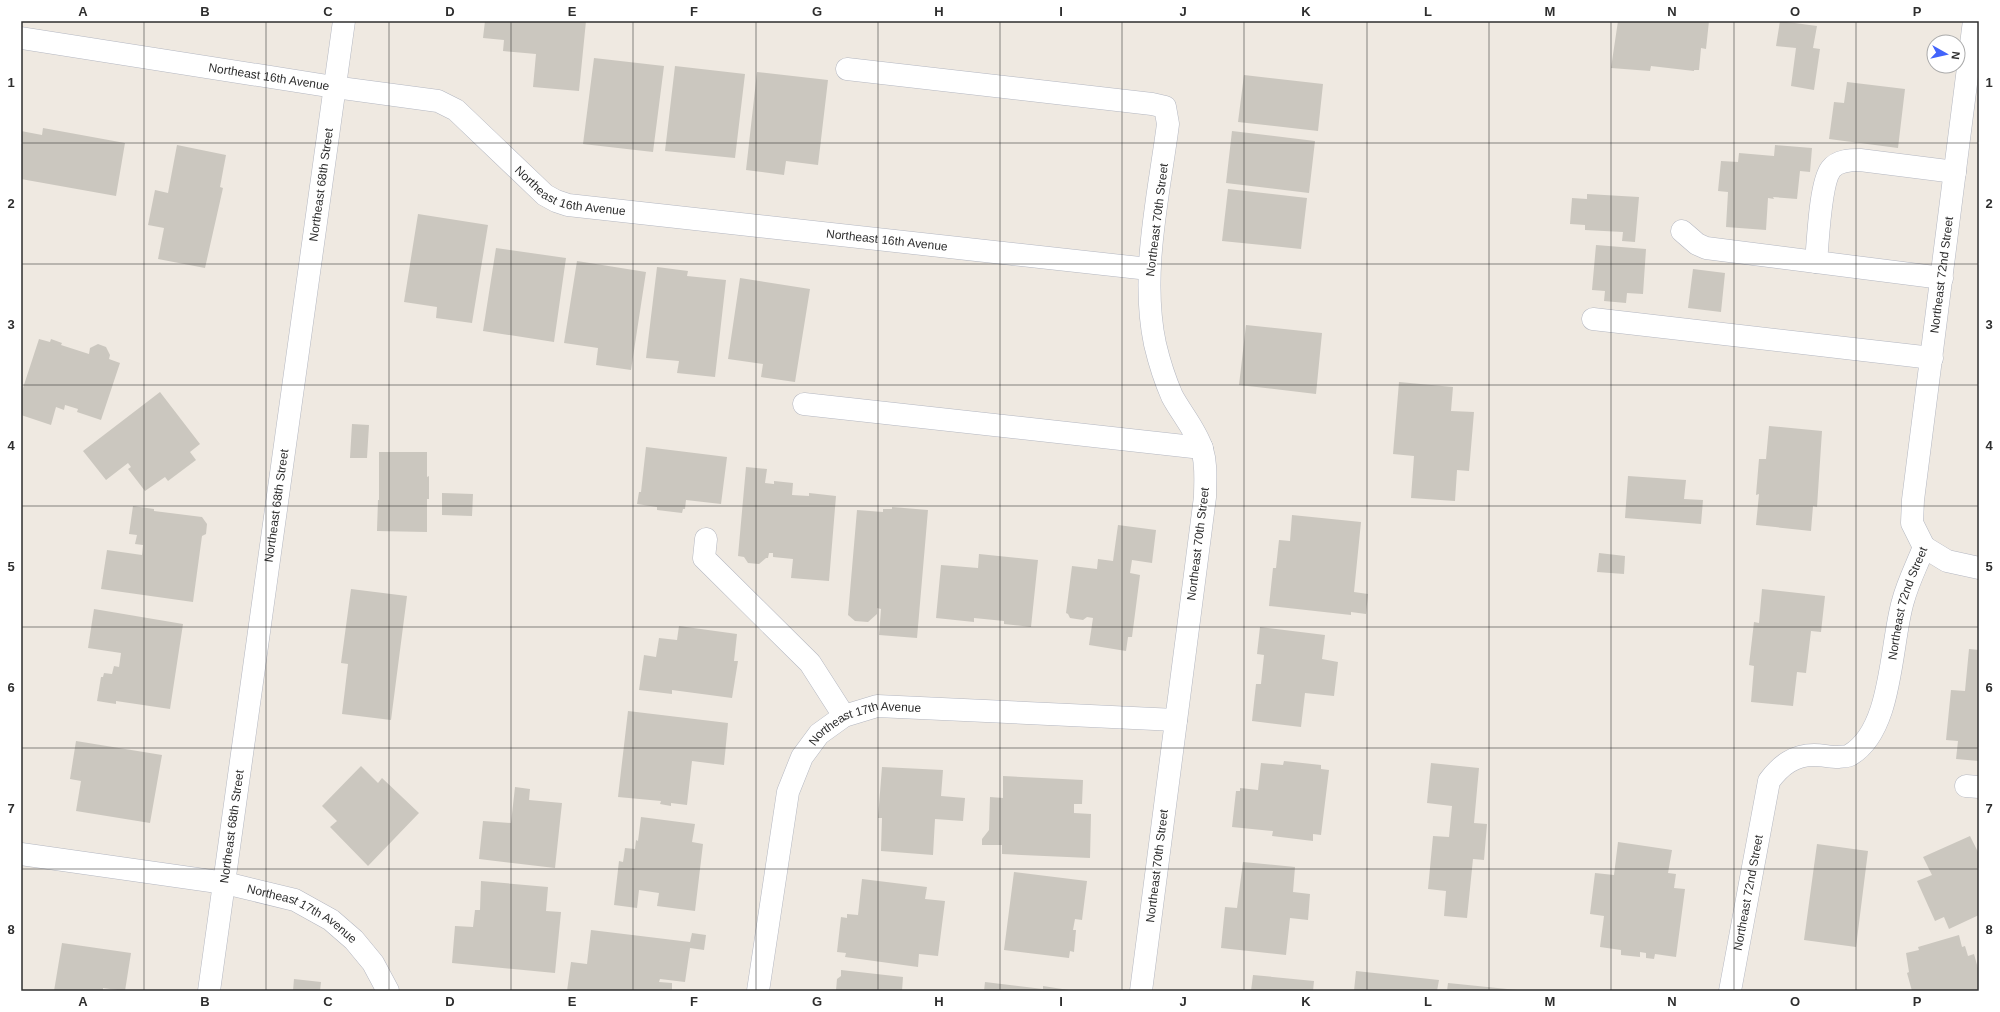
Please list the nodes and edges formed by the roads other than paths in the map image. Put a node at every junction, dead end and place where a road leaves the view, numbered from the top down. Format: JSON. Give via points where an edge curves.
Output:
{"nodes":[{"id":1,"x":344,"y":21,"type":"edge"},
{"id":2,"x":1974,"y":21,"type":"edge"},
{"id":3,"x":21,"y":38,"type":"edge"},
{"id":4,"x":847,"y":69,"type":"dead end"},
{"id":5,"x":334,"y":87,"type":"junction"},
{"id":6,"x":1955,"y":172,"type":"junction"},
{"id":7,"x":1682,"y":231,"type":"dead end"},
{"id":8,"x":1816,"y":262,"type":"junction"},
{"id":9,"x":1149,"y":270,"type":"junction"},
{"id":10,"x":1942,"y":278,"type":"junction"},
{"id":11,"x":1593,"y":319,"type":"dead end"},
{"id":12,"x":1932,"y":358,"type":"junction"},
{"id":13,"x":804,"y":404,"type":"dead end"},
{"id":14,"x":1202,"y":448,"type":"junction"},
{"id":15,"x":706,"y":539,"type":"dead end"},
{"id":16,"x":1924,"y":547,"type":"junction"},
{"id":17,"x":1979,"y":568,"type":"edge"},
{"id":18,"x":844,"y":716,"type":"junction"},
{"id":19,"x":1176,"y":720,"type":"junction"},
{"id":20,"x":21,"y":854,"type":"edge"},
{"id":21,"x":225,"y":883,"type":"junction"},
{"id":22,"x":209,"y":991,"type":"edge"},
{"id":23,"x":388,"y":991,"type":"edge"},
{"id":24,"x":758,"y":991,"type":"edge"},
{"id":25,"x":1141,"y":991,"type":"edge"},
{"id":26,"x":1730,"y":991,"type":"edge"}],
"edges":[{"from":1,"to":5,"type":"street","name":"Northeast 68th Street"},
{"from":2,"to":6,"type":"street","name":"Northeast 72nd Street"},
{"from":3,"to":5,"type":"street","name":"Northeast 16th Avenue"},
{"from":4,"to":9,"type":"street","name":"Northeast 70th Street","via":[[1165,107],[1168,124]]},
{"from":5,"to":9,"type":"street","name":"Northeast 16th Avenue","via":[[448,105],[545,195],[568,205]]},
{"from":5,"to":21,"type":"street","name":"Northeast 68th Street"},
{"from":6,"to":8,"type":"street","via":[[1860,160],[1847,160],[1832,168],[1824,185]]},
{"from":6,"to":10,"type":"street","name":"Northeast 72nd Street"},
{"from":7,"to":8,"type":"street","via":[[1706,248]]},
{"from":8,"to":10,"type":"street"},
{"from":9,"to":14,"type":"street","name":"Northeast 70th Street","via":[[1150,310],[1155,344],[1172,395]]},
{"from":10,"to":12,"type":"street","name":"Northeast 72nd Street"},
{"from":11,"to":12,"type":"street"},
{"from":12,"to":16,"type":"street","name":"Northeast 72nd Street","via":[[1912,523]]},
{"from":13,"to":14,"type":"street"},
{"from":14,"to":19,"type":"street","name":"Northeast 70th Street","via":[[1206,467],[1204,497]]},
{"from":15,"to":18,"type":"street","via":[[704,558],[810,663]]},
{"from":16,"to":17,"type":"street","via":[[1947,561]]},
{"from":16,"to":26,"type":"street","name":"Northeast 72nd Street","via":[[1903,600],[1886,692],[1878,720],[1867,740],[1849,756],[1800,756],[1778,769],[1769,781]]},
{"from":18,"to":19,"type":"street","name":"Northeast 17th Avenue","via":[[877,706]]},
{"from":18,"to":24,"type":"street","name":"Northeast 17th Avenue","via":[[819,734],[802,757],[788,792]]},
{"from":19,"to":25,"type":"street","name":"Northeast 70th Street"},
{"from":20,"to":21,"type":"street","name":"Northeast 17th Avenue"},
{"from":21,"to":22,"type":"street","name":"Northeast 68th Street"},
{"from":21,"to":23,"type":"street","name":"Northeast 17th Avenue","via":[[295,900],[331,920],[354,940],[374,963]]}]}
